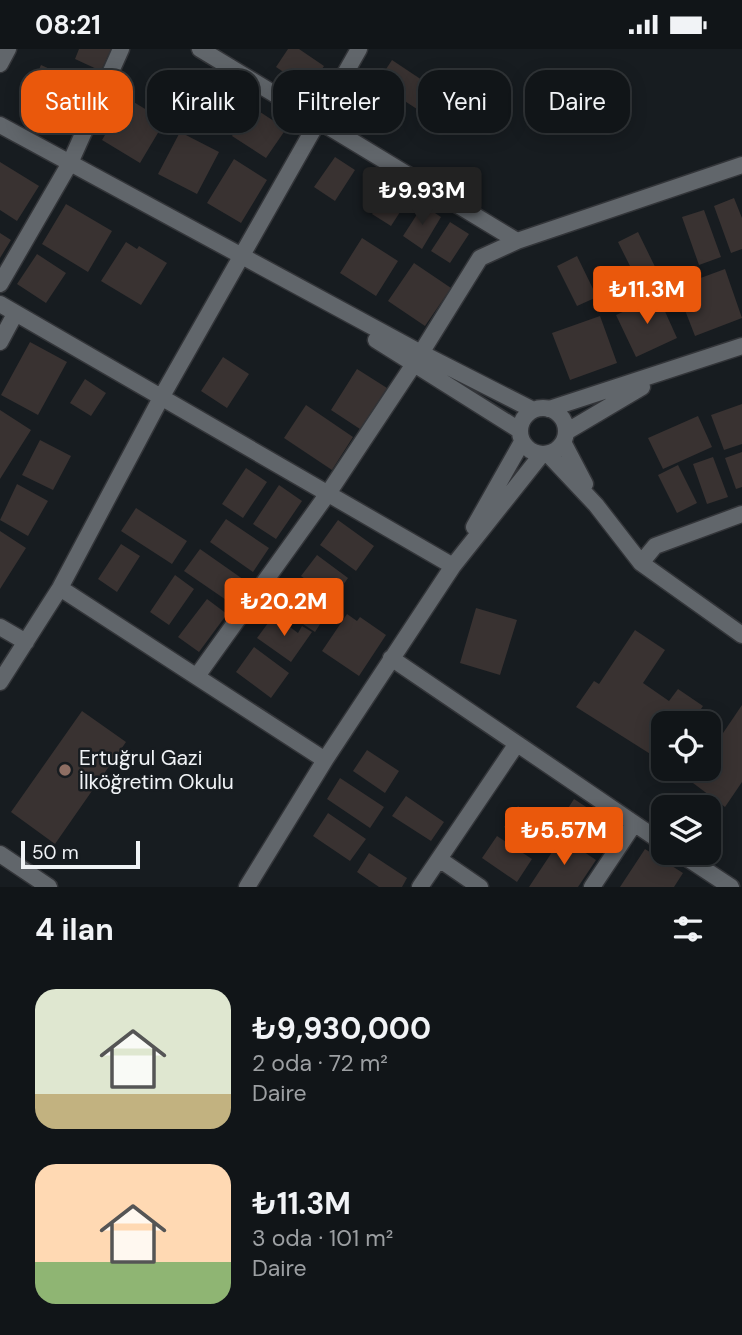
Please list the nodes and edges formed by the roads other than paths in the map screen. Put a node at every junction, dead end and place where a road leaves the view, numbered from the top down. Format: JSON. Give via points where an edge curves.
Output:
{"nodes":[{"id":1,"x":8,"y":49,"type":"edge"},
{"id":2,"x":121,"y":49,"type":"edge"},
{"id":3,"x":200,"y":49,"type":"edge"},
{"id":4,"x":359,"y":49,"type":"edge"},
{"id":5,"x":0,"y":64,"type":"edge"},
{"id":6,"x":347,"y":70,"type":"edge"},
{"id":7,"x":273,"y":94,"type":"edge"},
{"id":8,"x":0,"y":125,"type":"edge"},
{"id":9,"x":311,"y":133,"type":"edge"},
{"id":10,"x":338,"y":133,"type":"edge"},
{"id":11,"x":70,"y":163,"type":"junction"},
{"id":12,"x":742,"y":165,"type":"edge"},
{"id":13,"x":517,"y":241,"type":"junction"},
{"id":14,"x":241,"y":256,"type":"junction"},
{"id":15,"x":0,"y":284,"type":"edge"},
{"id":16,"x":0,"y":304,"type":"edge"},
{"id":17,"x":15,"y":314,"type":"junction"},
{"id":18,"x":0,"y":342,"type":"edge"},
{"id":19,"x":742,"y":346,"type":"edge"},
{"id":20,"x":417,"y":359,"type":"junction"},
{"id":21,"x":666,"y":372,"type":"junction"},
{"id":22,"x":162,"y":396,"type":"junction"},
{"id":23,"x":541,"y":410,"type":"junction"},
{"id":24,"x":521,"y":436,"type":"junction"},
{"id":25,"x":564,"y":437,"type":"junction"},
{"id":26,"x":545,"y":454,"type":"junction"},
{"id":27,"x":329,"y":492,"type":"junction"},
{"id":28,"x":596,"y":505,"type":"junction"},
{"id":29,"x":742,"y":514,"type":"edge"},
{"id":30,"x":641,"y":563,"type":"junction"},
{"id":31,"x":453,"y":566,"type":"junction"},
{"id":32,"x":60,"y":588,"type":"junction"},
{"id":33,"x":0,"y":627,"type":"edge"},
{"id":34,"x":742,"y":635,"type":"edge"},
{"id":35,"x":26,"y":642,"type":"junction"},
{"id":36,"x":391,"y":658,"type":"junction"},
{"id":37,"x":197,"y":677,"type":"junction"},
{"id":38,"x":0,"y":682,"type":"edge"},
{"id":39,"x":516,"y":745,"type":"junction"},
{"id":40,"x":325,"y":760,"type":"junction"},
{"id":41,"x":634,"y":824,"type":"junction"},
{"id":42,"x":651,"y":835,"type":"edge"},
{"id":43,"x":0,"y":854,"type":"edge"},
{"id":44,"x":439,"y":859,"type":"junction"},
{"id":45,"x":698,"y":865,"type":"edge"},
{"id":46,"x":49,"y":887,"type":"edge"},
{"id":47,"x":247,"y":887,"type":"edge"},
{"id":48,"x":420,"y":887,"type":"edge"},
{"id":49,"x":480,"y":887,"type":"edge"},
{"id":50,"x":593,"y":887,"type":"edge"},
{"id":51,"x":731,"y":887,"type":"edge"}],
"edges":[{"from":1,"to":5,"type":"street"},
{"from":2,"to":11,"type":"street"},
{"from":3,"to":7,"type":"street"},
{"from":4,"to":6,"type":"street"},
{"from":8,"to":11,"type":"street"},
{"from":9,"to":14,"type":"street"},
{"from":10,"to":13,"type":"street"},
{"from":11,"to":14,"type":"street"},
{"from":11,"to":15,"type":"street"},
{"from":12,"to":13,"type":"street"},
{"from":13,"to":20,"type":"street","via":[[480,258]]},
{"from":14,"to":20,"type":"street"},
{"from":14,"to":22,"type":"street"},
{"from":16,"to":17,"type":"street"},
{"from":17,"to":18,"type":"street"},
{"from":17,"to":22,"type":"street"},
{"from":19,"to":21,"type":"street"},
{"from":20,"to":23,"type":"street"},
{"from":20,"to":24,"type":"street"},
{"from":20,"to":27,"type":"street"},
{"from":21,"to":23,"type":"street"},
{"from":21,"to":25,"type":"street"},
{"from":22,"to":27,"type":"street"},
{"from":22,"to":32,"type":"street"},
{"from":23,"to":24,"type":"street","via":[[524,418]]},
{"from":23,"to":25,"type":"street","via":[[561,418]]},
{"from":24,"to":26,"type":"street","via":[[530,451]]},
{"from":24,"to":31,"type":"street"},
{"from":25,"to":26,"type":"street"},
{"from":25,"to":28,"type":"street"},
{"from":26,"to":28,"type":"street"},
{"from":26,"to":31,"type":"street"},
{"from":27,"to":31,"type":"street"},
{"from":27,"to":37,"type":"street"},
{"from":28,"to":30,"type":"street"},
{"from":29,"to":30,"type":"street","via":[[655,546]]},
{"from":30,"to":34,"type":"street"},
{"from":31,"to":36,"type":"street"},
{"from":32,"to":35,"type":"street"},
{"from":32,"to":37,"type":"street"},
{"from":33,"to":35,"type":"street"},
{"from":35,"to":38,"type":"street"},
{"from":36,"to":39,"type":"street"},
{"from":36,"to":40,"type":"street"},
{"from":37,"to":40,"type":"street"},
{"from":39,"to":41,"type":"street"},
{"from":39,"to":44,"type":"street"},
{"from":40,"to":47,"type":"street"},
{"from":41,"to":42,"type":"street"},
{"from":41,"to":50,"type":"street"},
{"from":43,"to":46,"type":"street"},
{"from":44,"to":48,"type":"street"},
{"from":44,"to":49,"type":"street"},
{"from":45,"to":51,"type":"street"}]}
